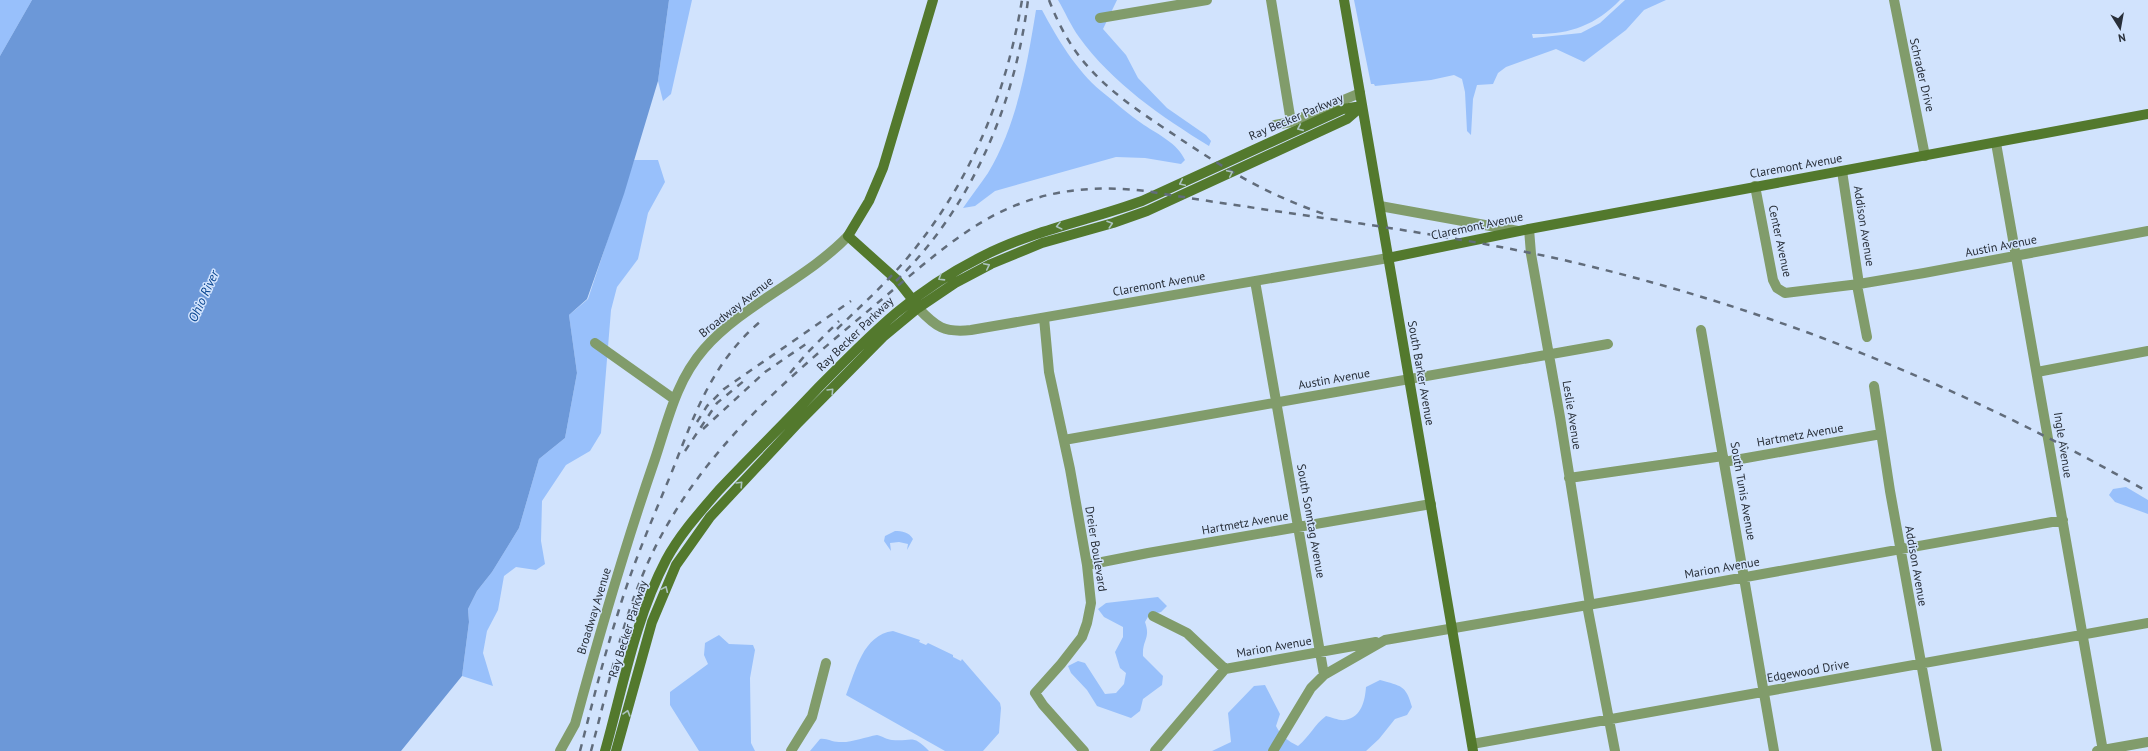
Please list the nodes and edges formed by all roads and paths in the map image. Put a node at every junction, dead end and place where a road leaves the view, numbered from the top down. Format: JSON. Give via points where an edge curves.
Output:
{"nodes":[{"id":1,"x":933,"y":0,"type":"edge"},
{"id":2,"x":1207,"y":0,"type":"edge"},
{"id":3,"x":1271,"y":0,"type":"edge"},
{"id":4,"x":1344,"y":0,"type":"edge"},
{"id":5,"x":1894,"y":0,"type":"edge"},
{"id":6,"x":1100,"y":18,"type":"dead end"},
{"id":7,"x":1360,"y":93,"type":"junction"},
{"id":8,"x":1362,"y":106,"type":"junction"},
{"id":9,"x":2148,"y":114,"type":"edge"},
{"id":10,"x":1291,"y":122,"type":"junction"},
{"id":11,"x":1275,"y":124,"type":"dead end"},
{"id":12,"x":1996,"y":143,"type":"junction"},
{"id":13,"x":1925,"y":156,"type":"junction"},
{"id":14,"x":1842,"y":171,"type":"junction"},
{"id":15,"x":1755,"y":186,"type":"junction"},
{"id":16,"x":1380,"y":206,"type":"junction"},
{"id":17,"x":1529,"y":229,"type":"junction"},
{"id":18,"x":1518,"y":231,"type":"junction"},
{"id":19,"x":2148,"y":231,"type":"edge"},
{"id":20,"x":848,"y":236,"type":"junction"},
{"id":21,"x":2016,"y":256,"type":"junction"},
{"id":22,"x":1388,"y":258,"type":"junction"},
{"id":23,"x":1255,"y":281,"type":"junction"},
{"id":24,"x":1858,"y":284,"type":"junction"},
{"id":25,"x":912,"y":299,"type":"junction"},
{"id":26,"x":918,"y":308,"type":"junction"},
{"id":27,"x":1044,"y":318,"type":"junction"},
{"id":28,"x":1701,"y":330,"type":"dead end"},
{"id":29,"x":1867,"y":337,"type":"dead end"},
{"id":30,"x":595,"y":343,"type":"dead end"},
{"id":31,"x":1608,"y":344,"type":"dead end"},
{"id":32,"x":2148,"y":351,"type":"edge"},
{"id":33,"x":1549,"y":355,"type":"junction"},
{"id":34,"x":2037,"y":372,"type":"junction"},
{"id":35,"x":1409,"y":380,"type":"junction"},
{"id":36,"x":1874,"y":386,"type":"dead end"},
{"id":37,"x":674,"y":399,"type":"junction"},
{"id":38,"x":1277,"y":402,"type":"junction"},
{"id":39,"x":1881,"y":434,"type":"junction"},
{"id":40,"x":1064,"y":440,"type":"junction"},
{"id":41,"x":1724,"y":459,"type":"junction"},
{"id":42,"x":1569,"y":478,"type":"junction"},
{"id":43,"x":1431,"y":504,"type":"junction"},
{"id":44,"x":2062,"y":520,"type":"junction"},
{"id":45,"x":1298,"y":527,"type":"junction"},
{"id":46,"x":1900,"y":549,"type":"junction"},
{"id":47,"x":1087,"y":565,"type":"junction"},
{"id":48,"x":1745,"y":577,"type":"junction"},
{"id":49,"x":1588,"y":605,"type":"junction"},
{"id":50,"x":1153,"y":616,"type":"dead end"},
{"id":51,"x":2148,"y":623,"type":"edge"},
{"id":52,"x":1452,"y":628,"type":"junction"},
{"id":53,"x":2083,"y":635,"type":"junction"},
{"id":54,"x":1386,"y":640,"type":"junction"},
{"id":55,"x":1321,"y":652,"type":"junction"},
{"id":56,"x":826,"y":663,"type":"dead end"},
{"id":57,"x":1922,"y":664,"type":"junction"},
{"id":58,"x":1225,"y":669,"type":"junction"},
{"id":59,"x":1324,"y":676,"type":"junction"},
{"id":60,"x":1763,"y":692,"type":"junction"},
{"id":61,"x":1610,"y":719,"type":"junction"},
{"id":62,"x":2148,"y":742,"type":"edge"},
{"id":63,"x":1472,"y":747,"type":"edge"},
{"id":64,"x":560,"y":751,"type":"edge"},
{"id":65,"x":605,"y":751,"type":"edge"},
{"id":66,"x":616,"y":751,"type":"edge"},
{"id":67,"x":791,"y":751,"type":"edge"},
{"id":68,"x":1084,"y":751,"type":"edge"},
{"id":69,"x":1155,"y":751,"type":"edge"},
{"id":70,"x":1273,"y":751,"type":"edge"},
{"id":71,"x":1615,"y":751,"type":"edge"},
{"id":72,"x":1774,"y":751,"type":"edge"},
{"id":73,"x":1937,"y":751,"type":"edge"},
{"id":74,"x":2101,"y":751,"type":"edge"}],
"edges":[{"from":1,"to":20,"type":"main road","name":"Broadway Avenue","via":[[881,175]]},
{"from":2,"to":6,"type":"street"},
{"from":3,"to":10,"type":"street"},
{"from":4,"to":7,"type":"main road","name":"South Barker Avenue"},
{"from":5,"to":13,"type":"street","name":"Schrader Drive"},
{"from":7,"to":8,"type":"main road","name":"South Barker Avenue"},
{"from":7,"to":10,"type":"street"},
{"from":8,"to":16,"type":"main road","name":"South Barker Avenue"},
{"from":8,"to":25,"type":"main road","name":"Ray Becker Parkway","one_way":true,"via":[[1343,109],[1142,201],[1109,213],[1038,232],[1008,244],[949,273]]},
{"from":26,"to":8,"type":"main road","name":"Ray Becker Parkway","one_way":true,"via":[[955,283],[991,264],[1042,243],[1113,224],[1152,209],[1347,119]]},
{"from":9,"to":12,"type":"main road","name":"Claremont Avenue"},
{"from":10,"to":11,"type":"street"},
{"from":12,"to":13,"type":"main road","name":"Claremont Avenue"},
{"from":12,"to":21,"type":"street","name":"Ingle Avenue"},
{"from":13,"to":14,"type":"main road","name":"Claremont Avenue"},
{"from":14,"to":15,"type":"main road","name":"Claremont Avenue"},
{"from":14,"to":24,"type":"street","name":"Addison Avenue"},
{"from":15,"to":17,"type":"main road","name":"Claremont Avenue"},
{"from":15,"to":24,"type":"street","name":"Center Avenue","via":[[1774,280],[1780,291],[1791,293]]},
{"from":16,"to":18,"type":"street"},
{"from":16,"to":22,"type":"main road","name":"South Barker Avenue"},
{"from":17,"to":18,"type":"main road","name":"Claremont Avenue"},
{"from":17,"to":33,"type":"street","name":"Leslie Avenue"},
{"from":18,"to":22,"type":"main road","name":"Claremont Avenue"},
{"from":19,"to":21,"type":"street","name":"Austin Avenue"},
{"from":20,"to":25,"type":"main road","name":"Claremont Avenue","via":[[897,280]]},
{"from":20,"to":37,"type":"street","name":"Broadway Avenue","via":[[712,341],[688,372]]},
{"from":21,"to":24,"type":"street","name":"Austin Avenue"},
{"from":21,"to":34,"type":"street","name":"Ingle Avenue"},
{"from":22,"to":23,"type":"street","name":"Claremont Avenue"},
{"from":22,"to":35,"type":"main road","name":"South Barker Avenue"},
{"from":23,"to":27,"type":"street","name":"Claremont Avenue"},
{"from":23,"to":38,"type":"street","name":"South Sonntag Avenue"},
{"from":24,"to":29,"type":"street","name":"Addison Avenue"},
{"from":25,"to":26,"type":"main road","name":"Claremont Avenue"},
{"from":25,"to":65,"type":"main road","name":"Ray Becker Parkway","via":[[876,329],[784,422],[701,510],[674,546],[656,582],[642,619]]},
{"from":26,"to":27,"type":"street","name":"Claremont Avenue","via":[[938,327],[955,332]]},
{"from":66,"to":26,"type":"main road","name":"Ray Becker Parkway","one_way":true,"via":[[654,616],[684,552],[714,512],[792,430],[883,337]]},
{"from":27,"to":40,"type":"street","name":"Dreier Boulevard","via":[[1049,372]]},
{"from":28,"to":41,"type":"street","name":"South Tunis Avenue"},
{"from":30,"to":37,"type":"street"},
{"from":31,"to":33,"type":"street","name":"Austin Avenue"},
{"from":32,"to":34,"type":"street"},
{"from":33,"to":35,"type":"street","name":"Austin Avenue"},
{"from":33,"to":42,"type":"street","name":"Leslie Avenue"},
{"from":34,"to":44,"type":"street","name":"Ingle Avenue"},
{"from":35,"to":38,"type":"street","name":"Austin Avenue"},
{"from":35,"to":43,"type":"main road","name":"South Barker Avenue"},
{"from":36,"to":39,"type":"street","name":"Addison Avenue"},
{"from":37,"to":64,"type":"street","name":"Broadway Avenue","via":[[635,520],[575,724]]},
{"from":38,"to":40,"type":"street","name":"Austin Avenue"},
{"from":38,"to":45,"type":"street","name":"South Sonntag Avenue"},
{"from":39,"to":41,"type":"street","name":"Hartmetz Avenue"},
{"from":39,"to":46,"type":"street","name":"Addison Avenue"},
{"from":40,"to":47,"type":"street","name":"Dreier Boulevard"},
{"from":41,"to":42,"type":"street","name":"Hartmetz Avenue"},
{"from":41,"to":48,"type":"street","name":"South Tunis Avenue"},
{"from":42,"to":49,"type":"street","name":"Leslie Avenue"},
{"from":43,"to":45,"type":"street","name":"Hartmetz Avenue"},
{"from":43,"to":52,"type":"main road","name":"South Barker Avenue"},
{"from":44,"to":46,"type":"street","name":"Marion Avenue"},
{"from":44,"to":53,"type":"street","name":"Ingle Avenue"},
{"from":45,"to":47,"type":"street","name":"Hartmetz Avenue"},
{"from":45,"to":55,"type":"street","name":"South Sonntag Avenue"},
{"from":46,"to":48,"type":"street","name":"Marion Avenue"},
{"from":46,"to":57,"type":"street","name":"Addison Avenue"},
{"from":47,"to":68,"type":"street","name":"Dreier Boulevard","via":[[1091,603],[1087,623],[1073,649],[1035,693]]},
{"from":48,"to":49,"type":"street","name":"Marion Avenue"},
{"from":48,"to":60,"type":"street","name":"South Tunis Avenue"},
{"from":49,"to":52,"type":"street","name":"Marion Avenue"},
{"from":49,"to":61,"type":"street","name":"Leslie Avenue"},
{"from":50,"to":58,"type":"street","via":[[1188,633]]},
{"from":51,"to":53,"type":"street","name":"Edgewood Drive"},
{"from":52,"to":54,"type":"street","name":"Marion Avenue"},
{"from":52,"to":63,"type":"main road","name":"South Barker Avenue"},
{"from":53,"to":57,"type":"street","name":"Edgewood Drive"},
{"from":53,"to":74,"type":"street","name":"Ingle Avenue"},
{"from":54,"to":55,"type":"street","name":"Marion Avenue"},
{"from":54,"to":59,"type":"street","name":"Marion Avenue"},
{"from":55,"to":58,"type":"street","name":"Marion Avenue"},
{"from":55,"to":59,"type":"street","name":"South Sonntag Avenue"},
{"from":56,"to":67,"type":"street","via":[[812,716]]},
{"from":57,"to":60,"type":"street","name":"Edgewood Drive"},
{"from":57,"to":73,"type":"street","name":"Addison Avenue"},
{"from":58,"to":69,"type":"street","name":"Marion Avenue"},
{"from":59,"to":70,"type":"street","via":[[1304,698]]},
{"from":60,"to":61,"type":"street","name":"Edgewood Drive"},
{"from":60,"to":72,"type":"street","name":"South Tunis Avenue"},
{"from":61,"to":63,"type":"street","name":"Edgewood Drive"},
{"from":61,"to":71,"type":"street","name":"Leslie Avenue"},
{"from":62,"to":74,"type":"street"}]}
